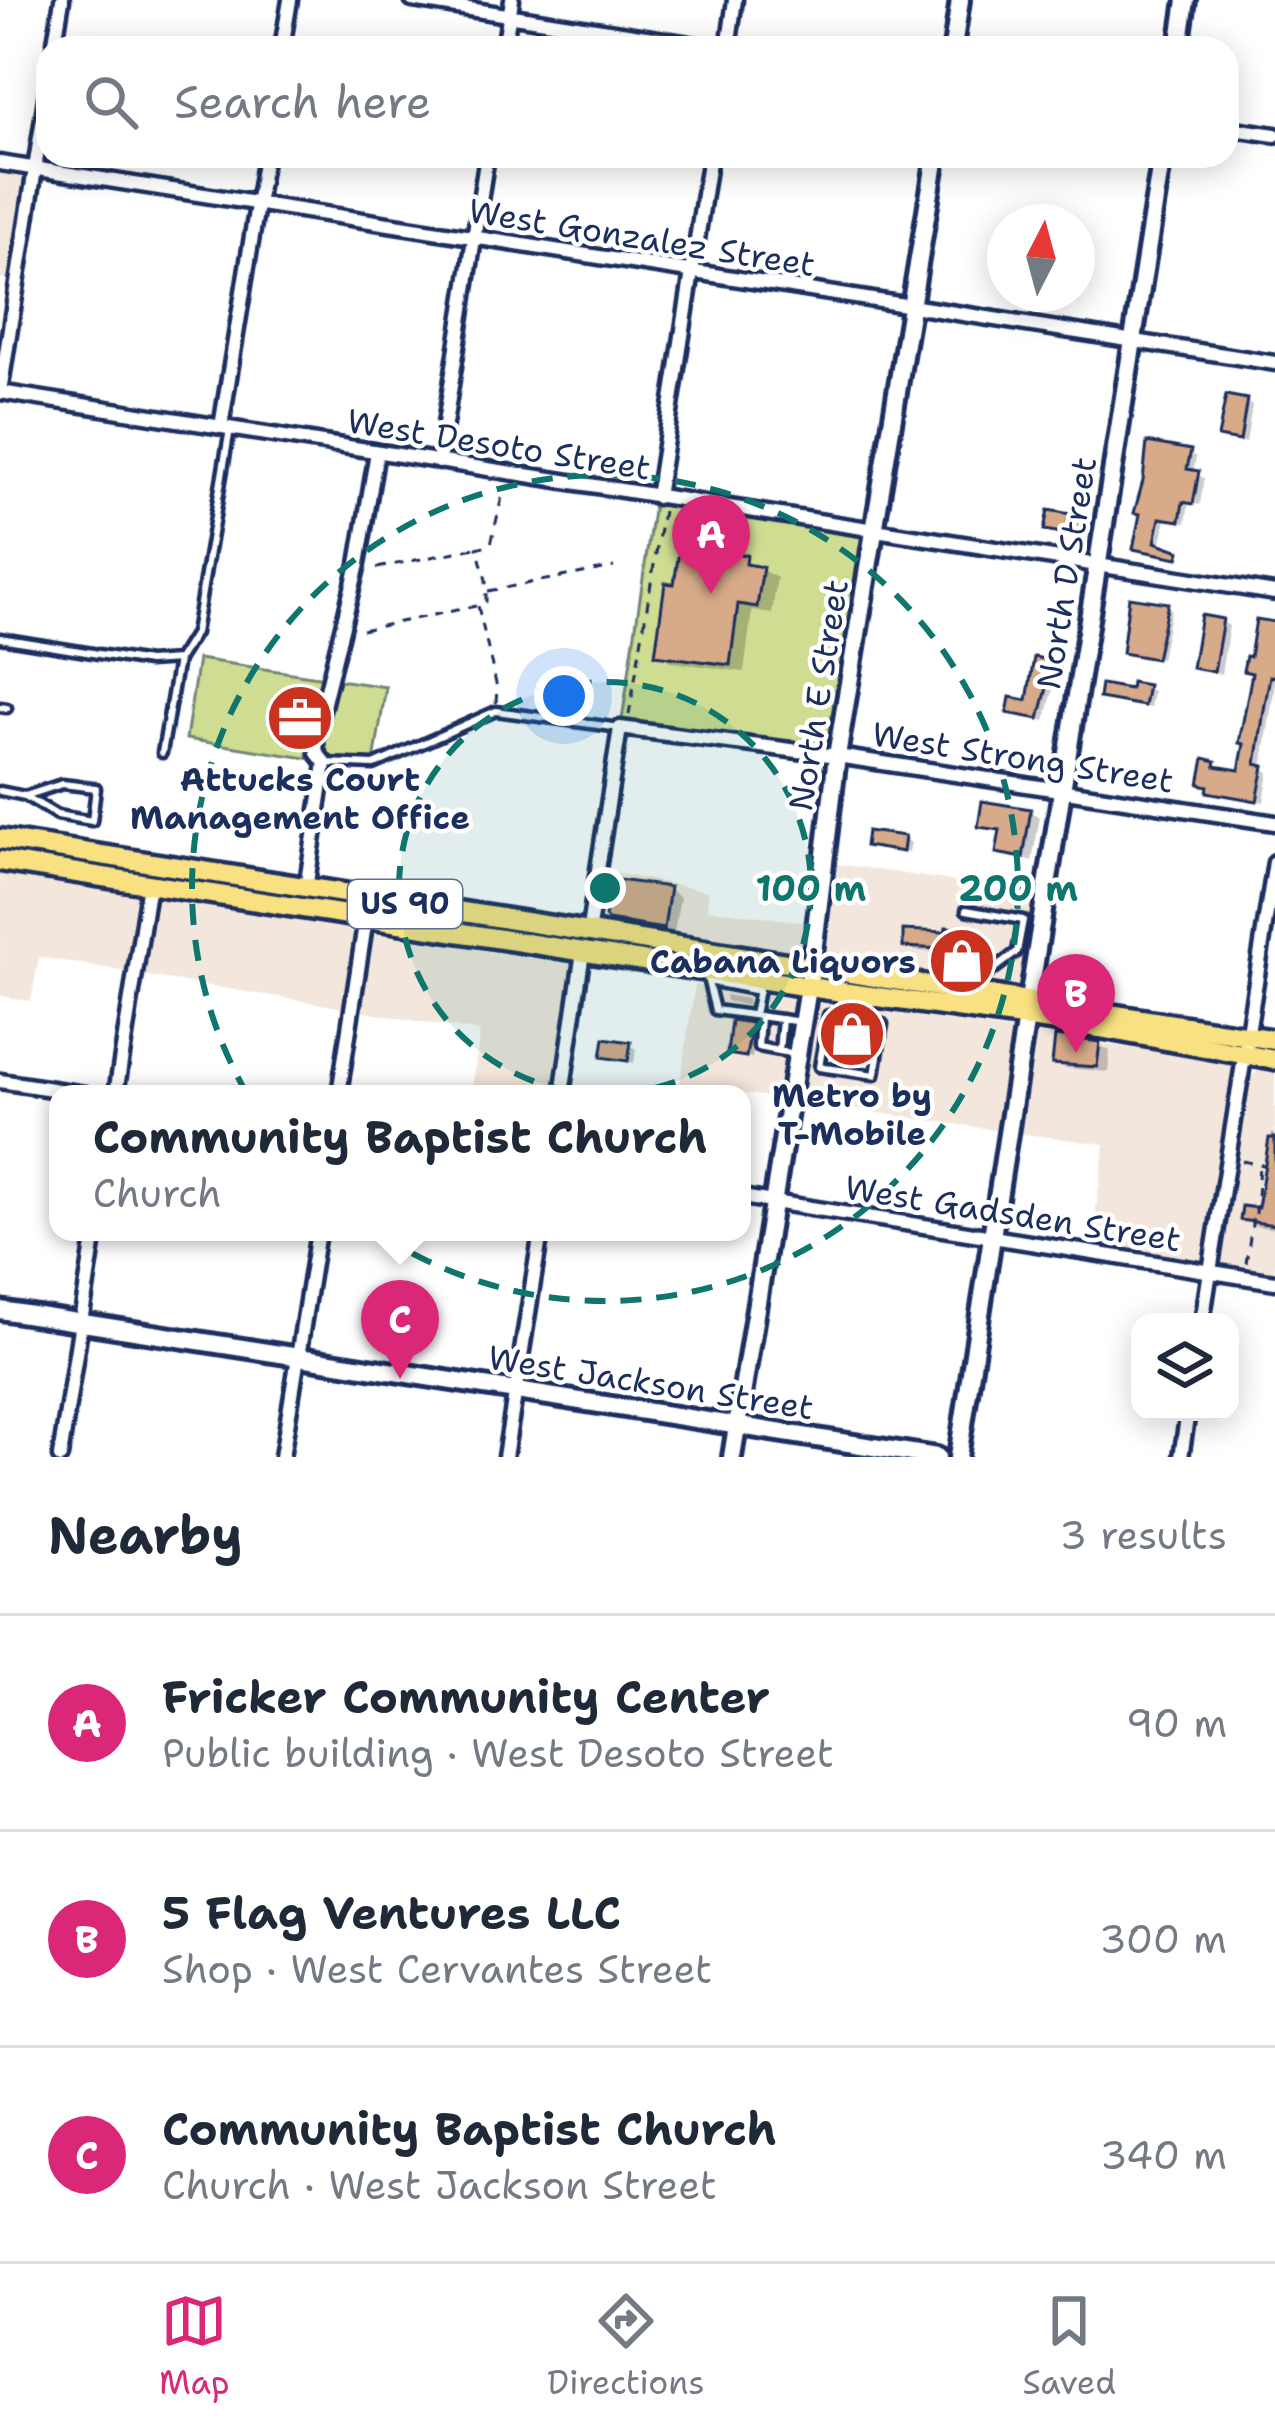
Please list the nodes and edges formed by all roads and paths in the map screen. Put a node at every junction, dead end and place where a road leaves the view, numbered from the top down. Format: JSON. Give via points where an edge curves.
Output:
{"nodes":[{"id":1,"x":62,"y":0,"type":"edge"},
{"id":2,"x":290,"y":0,"type":"edge"},
{"id":3,"x":412,"y":0,"type":"edge"},
{"id":4,"x":512,"y":0,"type":"edge"},
{"id":5,"x":735,"y":0,"type":"edge"},
{"id":6,"x":960,"y":0,"type":"edge"},
{"id":7,"x":1186,"y":0,"type":"edge"},
{"id":8,"x":510,"y":15,"type":"junction"},
{"id":9,"x":56,"y":36,"type":"edge"},
{"id":10,"x":284,"y":36,"type":"edge"},
{"id":11,"x":506,"y":36,"type":"edge"},
{"id":12,"x":641,"y":36,"type":"edge"},
{"id":13,"x":730,"y":36,"type":"edge"},
{"id":14,"x":955,"y":36,"type":"edge"},
{"id":15,"x":1180,"y":36,"type":"edge"},
{"id":16,"x":1239,"y":130,"type":"edge"},
{"id":17,"x":1275,"y":136,"type":"edge"},
{"id":18,"x":0,"y":163,"type":"edge"},
{"id":19,"x":36,"y":163,"type":"edge"},
{"id":20,"x":263,"y":168,"type":"edge"},
{"id":21,"x":485,"y":168,"type":"edge"},
{"id":22,"x":708,"y":168,"type":"edge"},
{"id":23,"x":934,"y":168,"type":"edge"},
{"id":24,"x":1160,"y":168,"type":"edge"},
{"id":25,"x":35,"y":169,"type":"junction"},
{"id":26,"x":257,"y":204,"type":"junction"},
{"id":27,"x":474,"y":238,"type":"junction"},
{"id":28,"x":692,"y":272,"type":"junction"},
{"id":29,"x":912,"y":307,"type":"junction"},
{"id":30,"x":1133,"y":340,"type":"junction"},
{"id":31,"x":1275,"y":363,"type":"edge"},
{"id":32,"x":0,"y":392,"type":"edge"},
{"id":33,"x":226,"y":428,"type":"junction"},
{"id":34,"x":377,"y":452,"type":"junction"},
{"id":35,"x":439,"y":462,"type":"junction"},
{"id":36,"x":504,"y":488,"type":"dead end"},
{"id":37,"x":661,"y":497,"type":"junction"},
{"id":38,"x":873,"y":529,"type":"junction"},
{"id":39,"x":477,"y":548,"type":"junction"},
{"id":40,"x":614,"y":566,"type":"dead end"},
{"id":41,"x":1098,"y":566,"type":"junction"},
{"id":42,"x":377,"y":568,"type":"dead end"},
{"id":43,"x":486,"y":591,"type":"junction"},
{"id":44,"x":1275,"y":593,"type":"edge"},
{"id":45,"x":478,"y":606,"type":"junction"},
{"id":46,"x":362,"y":630,"type":"dead end"},
{"id":47,"x":0,"y":638,"type":"edge"},
{"id":48,"x":178,"y":660,"type":"junction"},
{"id":49,"x":496,"y":711,"type":"junction"},
{"id":50,"x":624,"y":728,"type":"junction"},
{"id":51,"x":161,"y":753,"type":"dead end"},
{"id":52,"x":837,"y":756,"type":"junction"},
{"id":53,"x":325,"y":763,"type":"junction"},
{"id":54,"x":1063,"y":790,"type":"junction"},
{"id":55,"x":0,"y":791,"type":"edge"},
{"id":56,"x":25,"y":796,"type":"junction"},
{"id":57,"x":1275,"y":823,"type":"edge"},
{"id":58,"x":0,"y":839,"type":"edge"},
{"id":59,"x":0,"y":861,"type":"edge"},
{"id":60,"x":1275,"y":862,"type":"edge"},
{"id":61,"x":148,"y":884,"type":"junction"},
{"id":62,"x":306,"y":889,"type":"junction"},
{"id":63,"x":192,"y":891,"type":"junction"},
{"id":64,"x":966,"y":910,"type":"dead end"},
{"id":65,"x":479,"y":916,"type":"junction"},
{"id":66,"x":366,"y":918,"type":"junction"},
{"id":67,"x":1019,"y":938,"type":"junction"},
{"id":68,"x":1039,"y":941,"type":"junction"},
{"id":69,"x":586,"y":943,"type":"junction"},
{"id":70,"x":707,"y":976,"type":"junction"},
{"id":71,"x":809,"y":978,"type":"junction"},
{"id":72,"x":760,"y":985,"type":"junction"},
{"id":73,"x":842,"y":992,"type":"junction"},
{"id":74,"x":964,"y":993,"type":"junction"},
{"id":75,"x":1028,"y":1008,"type":"junction"},
{"id":76,"x":757,"y":1016,"type":"junction"},
{"id":77,"x":838,"y":1016,"type":"junction"},
{"id":78,"x":782,"y":1019,"type":"junction"},
{"id":79,"x":801,"y":1027,"type":"junction"},
{"id":80,"x":824,"y":1035,"type":"junction"},
{"id":81,"x":1275,"y":1040,"type":"edge"},
{"id":82,"x":1248,"y":1046,"type":"junction"},
{"id":83,"x":788,"y":1053,"type":"junction"},
{"id":84,"x":1275,"y":1060,"type":"edge"},
{"id":85,"x":0,"y":1081,"type":"edge"},
{"id":86,"x":117,"y":1085,"type":"edge"},
{"id":87,"x":340,"y":1085,"type":"edge"},
{"id":88,"x":563,"y":1085,"type":"edge"},
{"id":89,"x":49,"y":1089,"type":"edge"},
{"id":90,"x":1240,"y":1161,"type":"dead end"},
{"id":91,"x":751,"y":1199,"type":"edge"},
{"id":92,"x":772,"y":1202,"type":"junction"},
{"id":93,"x":1256,"y":1214,"type":"dead end"},
{"id":94,"x":1248,"y":1217,"type":"dead end"},
{"id":95,"x":993,"y":1237,"type":"junction"},
{"id":96,"x":93,"y":1241,"type":"edge"},
{"id":97,"x":317,"y":1241,"type":"edge"},
{"id":98,"x":540,"y":1241,"type":"edge"},
{"id":99,"x":1245,"y":1265,"type":"dead end"},
{"id":100,"x":1210,"y":1271,"type":"junction"},
{"id":101,"x":1275,"y":1282,"type":"edge"},
{"id":102,"x":0,"y":1310,"type":"edge"},
{"id":103,"x":1203,"y":1313,"type":"edge"},
{"id":104,"x":80,"y":1323,"type":"junction"},
{"id":105,"x":298,"y":1357,"type":"junction"},
{"id":106,"x":516,"y":1391,"type":"junction"},
{"id":107,"x":1187,"y":1421,"type":"edge"},
{"id":108,"x":737,"y":1426,"type":"junction"},
{"id":109,"x":60,"y":1457,"type":"edge"},
{"id":110,"x":282,"y":1457,"type":"edge"},
{"id":111,"x":506,"y":1457,"type":"edge"},
{"id":112,"x":733,"y":1457,"type":"edge"},
{"id":113,"x":937,"y":1457,"type":"edge"},
{"id":114,"x":958,"y":1457,"type":"edge"},
{"id":115,"x":1181,"y":1457,"type":"edge"}],
"edges":[{"from":1,"to":9,"type":"street"},
{"from":2,"to":10,"type":"street"},
{"from":3,"to":8,"type":"street"},
{"from":4,"to":8,"type":"street"},
{"from":5,"to":13,"type":"street"},
{"from":6,"to":14,"type":"street"},
{"from":7,"to":15,"type":"street"},
{"from":8,"to":11,"type":"street"},
{"from":8,"to":12,"type":"street"},
{"from":16,"to":17,"type":"street"},
{"from":18,"to":25,"type":"street","name":"West Gonzalez Street"},
{"from":19,"to":25,"type":"street"},
{"from":20,"to":26,"type":"street"},
{"from":21,"to":27,"type":"street"},
{"from":22,"to":28,"type":"street"},
{"from":23,"to":29,"type":"street","name":"North E Street"},
{"from":24,"to":30,"type":"street","name":"North D Street"},
{"from":25,"to":26,"type":"street","name":"West Gonzalez Street"},
{"from":25,"to":32,"type":"street"},
{"from":26,"to":27,"type":"street","name":"West Gonzalez Street"},
{"from":26,"to":33,"type":"street"},
{"from":27,"to":28,"type":"street","name":"West Gonzalez Street"},
{"from":27,"to":35,"type":"street"},
{"from":28,"to":29,"type":"street","name":"West Gonzalez Street"},
{"from":28,"to":37,"type":"street"},
{"from":29,"to":30,"type":"street","name":"West Gonzalez Street"},
{"from":29,"to":38,"type":"street","name":"North E Street"},
{"from":30,"to":31,"type":"street","name":"West Gonzalez Street"},
{"from":30,"to":41,"type":"street","name":"North D Street"},
{"from":32,"to":33,"type":"street","name":"West Desoto Street"},
{"from":33,"to":34,"type":"street","name":"West Desoto Street"},
{"from":33,"to":48,"type":"lane","via":[[196,633]]},
{"from":34,"to":35,"type":"street","name":"West Desoto Street"},
{"from":34,"to":53,"type":"street","via":[[338,661],[315,739]]},
{"from":35,"to":37,"type":"street","name":"West Desoto Street"},
{"from":36,"to":39,"type":"path","via":[[491,544]]},
{"from":37,"to":38,"type":"street","name":"West Desoto Street"},
{"from":37,"to":50,"type":"path"},
{"from":38,"to":41,"type":"street","name":"West Desoto Street"},
{"from":38,"to":52,"type":"street","name":"North E Street"},
{"from":39,"to":42,"type":"path"},
{"from":39,"to":43,"type":"path"},
{"from":40,"to":43,"type":"path"},
{"from":41,"to":44,"type":"street","name":"West Desoto Street"},
{"from":41,"to":54,"type":"street","name":"North D Street"},
{"from":43,"to":45,"type":"path"},
{"from":45,"to":46,"type":"path"},
{"from":45,"to":49,"type":"path"},
{"from":47,"to":48,"type":"lane"},
{"from":48,"to":51,"type":"lane"},
{"from":49,"to":50,"type":"lane"},
{"from":49,"to":53,"type":"lane","via":[[374,765]]},
{"from":50,"to":52,"type":"street","name":"West Strong Street"},
{"from":50,"to":69,"type":"street"},
{"from":52,"to":54,"type":"street","name":"West Strong Street"},
{"from":52,"to":71,"type":"street","name":"North E Street"},
{"from":53,"to":62,"type":"street"},
{"from":54,"to":57,"type":"street","name":"West Strong Street"},
{"from":54,"to":68,"type":"street","name":"North D Street"},
{"from":55,"to":56,"type":"lane"},
{"from":56,"to":56,"type":"lane","via":[[62,784],[96,788],[92,820],[57,815]]},
{"from":58,"to":62,"type":"main road","number":"US 90"},
{"from":59,"to":61,"type":"main road","number":"US 90"},
{"from":60,"to":82,"type":"street"},
{"from":61,"to":63,"type":"main road","number":"US 90"},
{"from":61,"to":86,"type":"street"},
{"from":62,"to":63,"type":"main road","via":[[292,896],[226,885]]},
{"from":62,"to":65,"type":"main road","number":"US 90"},
{"from":63,"to":66,"type":"main road","number":"US 90"},
{"from":64,"to":67,"type":"lane","via":[[1023,920]]},
{"from":65,"to":66,"type":"main road","via":[[452,920],[379,908]]},
{"from":65,"to":69,"type":"main road","number":"US 90"},
{"from":66,"to":69,"type":"main road","number":"US 90"},
{"from":66,"to":87,"type":"street"},
{"from":67,"to":68,"type":"lane"},
{"from":67,"to":74,"type":"lane","via":[[1017,952]]},
{"from":68,"to":75,"type":"street","name":"North D Street"},
{"from":69,"to":70,"type":"main road","number":"US 90"},
{"from":69,"to":71,"type":"main road","number":"US 90"},
{"from":69,"to":88,"type":"street"},
{"from":70,"to":72,"type":"main road","number":"US 90"},
{"from":70,"to":76,"type":"lane","via":[[715,1010]]},
{"from":71,"to":72,"type":"main road","number":"US 90"},
{"from":71,"to":73,"type":"main road","number":"US 90"},
{"from":71,"to":74,"type":"main road","number":"US 90"},
{"from":71,"to":79,"type":"street","name":"North E Street"},
{"from":72,"to":76,"type":"lane"},
{"from":73,"to":75,"type":"main road","number":"US 90"},
{"from":73,"to":77,"type":"lane"},
{"from":74,"to":75,"type":"main road","number":"US 90"},
{"from":75,"to":82,"type":"main road","number":"US 90"},
{"from":75,"to":95,"type":"street","name":"North D Street"},
{"from":76,"to":78,"type":"lane"},
{"from":76,"to":83,"type":"lane","via":[[758,1047]]},
{"from":77,"to":80,"type":"lane","via":[[828,1015]]},
{"from":77,"to":80,"type":"lane","via":[[883,1024],[875,1075],[819,1067]]},
{"from":78,"to":79,"type":"lane"},
{"from":78,"to":83,"type":"lane"},
{"from":79,"to":80,"type":"lane"},
{"from":79,"to":83,"type":"street","name":"North E Street"},
{"from":81,"to":82,"type":"main road","number":"US 90"},
{"from":82,"to":84,"type":"main road","number":"US 90"},
{"from":82,"to":100,"type":"street"},
{"from":83,"to":92,"type":"street","name":"North E Street"},
{"from":85,"to":89,"type":"street"},
{"from":90,"to":93,"type":"path","via":[[1262,1164]]},
{"from":91,"to":92,"type":"street","name":"West Gadsden Street"},
{"from":92,"to":95,"type":"street","name":"West Gadsden Street"},
{"from":92,"to":108,"type":"street","name":"North E Street"},
{"from":94,"to":99,"type":"path"},
{"from":95,"to":100,"type":"street","name":"West Gadsden Street"},
{"from":95,"to":114,"type":"street","name":"North D Street"},
{"from":96,"to":104,"type":"street"},
{"from":97,"to":105,"type":"street"},
{"from":98,"to":106,"type":"street"},
{"from":100,"to":101,"type":"street","name":"West Gadsden Street"},
{"from":100,"to":103,"type":"street"},
{"from":102,"to":104,"type":"street","name":"West Jackson Street"},
{"from":104,"to":105,"type":"street","name":"West Jackson Street"},
{"from":104,"to":109,"type":"street"},
{"from":105,"to":106,"type":"street","name":"West Jackson Street"},
{"from":105,"to":110,"type":"street"},
{"from":106,"to":108,"type":"street","name":"West Jackson Street"},
{"from":106,"to":111,"type":"street"},
{"from":107,"to":115,"type":"street"},
{"from":108,"to":112,"type":"street","name":"North E Street"},
{"from":108,"to":113,"type":"street","name":"West Jackson Street"}]}
